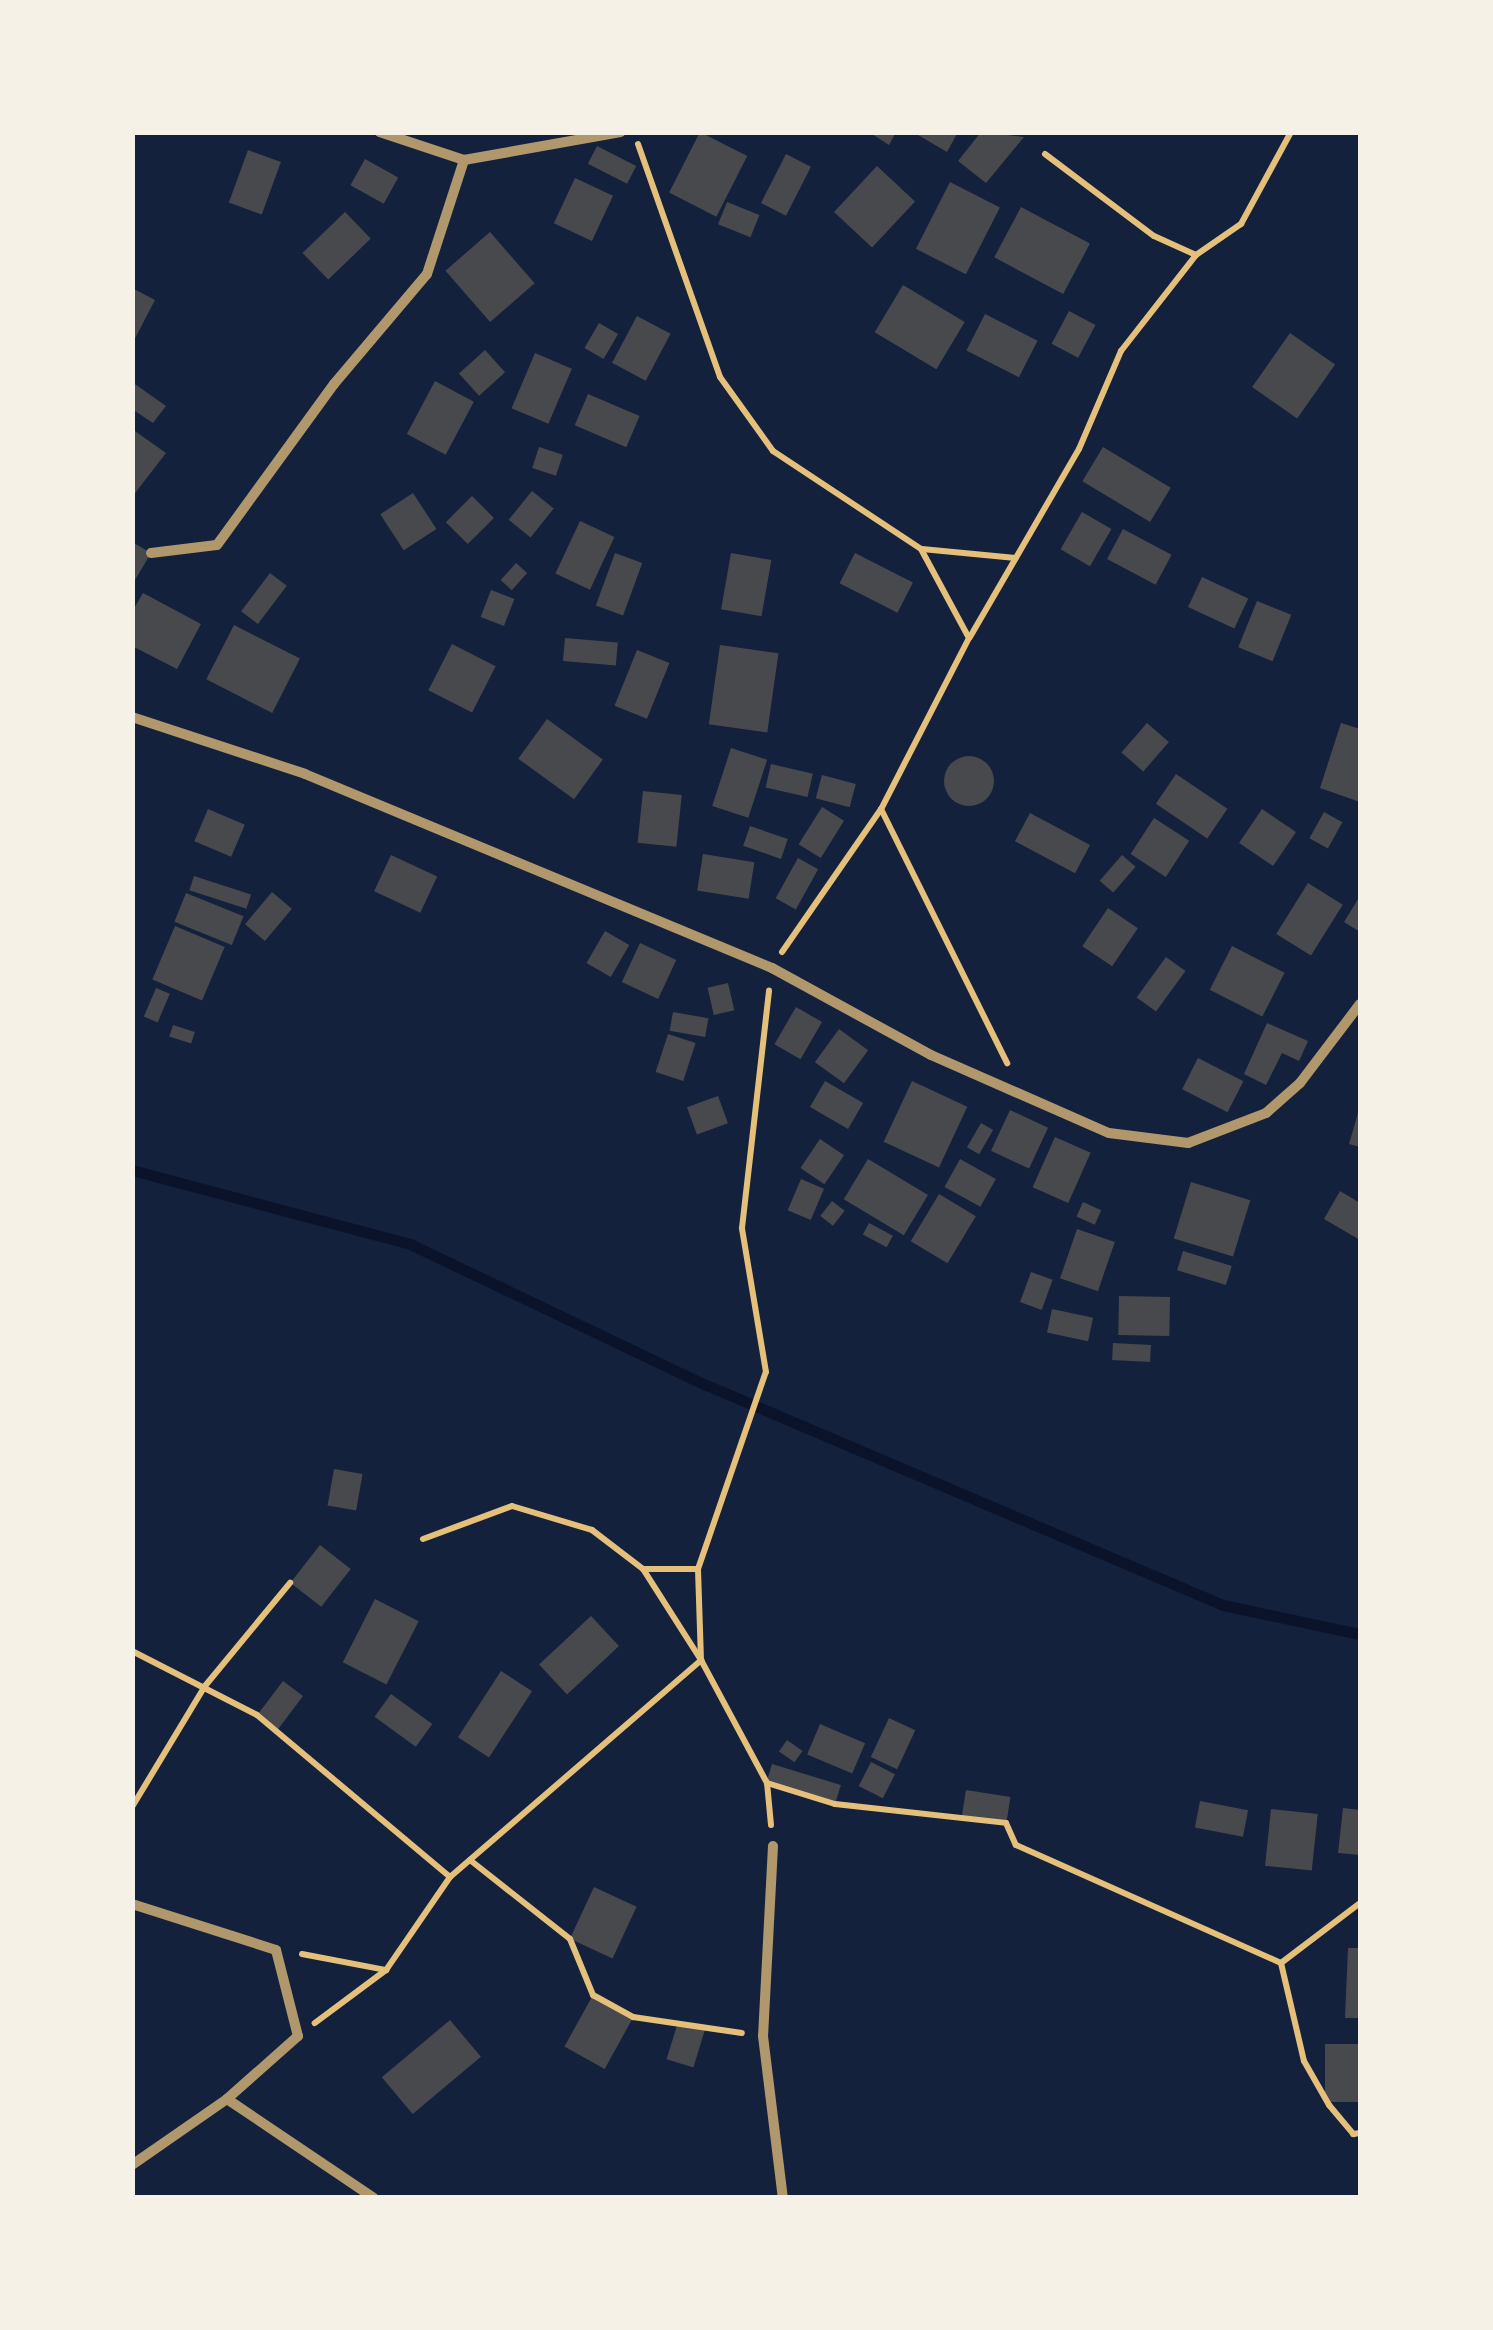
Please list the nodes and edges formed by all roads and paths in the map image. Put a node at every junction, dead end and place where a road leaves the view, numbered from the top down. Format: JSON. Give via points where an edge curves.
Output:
{"nodes":[{"id":1,"x":380,"y":132,"type":"edge"},
{"id":2,"x":621,"y":132,"type":"edge"},
{"id":3,"x":634,"y":132,"type":"edge"},
{"id":4,"x":1290,"y":132,"type":"edge"},
{"id":5,"x":1044,"y":154,"type":"dead end"},
{"id":6,"x":464,"y":160,"type":"junction"},
{"id":7,"x":1196,"y":255,"type":"junction"},
{"id":8,"x":921,"y":549,"type":"junction"},
{"id":9,"x":151,"y":553,"type":"dead end"},
{"id":10,"x":1016,"y":558,"type":"junction"},
{"id":11,"x":970,"y":638,"type":"junction"},
{"id":12,"x":132,"y":716,"type":"edge"},
{"id":13,"x":881,"y":809,"type":"junction"},
{"id":14,"x":772,"y":968,"type":"junction"},
{"id":15,"x":1360,"y":1004,"type":"edge"},
{"id":16,"x":1026,"y":1101,"type":"junction"},
{"id":17,"x":424,"y":1539,"type":"dead end"},
{"id":18,"x":698,"y":1569,"type":"junction"},
{"id":19,"x":643,"y":1570,"type":"junction"},
{"id":20,"x":290,"y":1584,"type":"dead end"},
{"id":21,"x":132,"y":1651,"type":"edge"},
{"id":22,"x":701,"y":1660,"type":"junction"},
{"id":23,"x":205,"y":1686,"type":"junction"},
{"id":24,"x":766,"y":1783,"type":"junction"},
{"id":25,"x":132,"y":1807,"type":"edge"},
{"id":26,"x":773,"y":1846,"type":"joint"},
{"id":27,"x":470,"y":1860,"type":"junction"},
{"id":28,"x":450,"y":1877,"type":"junction"},
{"id":29,"x":1360,"y":1903,"type":"edge"},
{"id":30,"x":132,"y":1904,"type":"edge"},
{"id":31,"x":276,"y":1950,"type":"junction"},
{"id":32,"x":1282,"y":1963,"type":"junction"},
{"id":33,"x":386,"y":1970,"type":"junction"},
{"id":34,"x":298,"y":2036,"type":"junction"},
{"id":35,"x":763,"y":2036,"type":"junction"},
{"id":36,"x":227,"y":2099,"type":"junction"},
{"id":37,"x":1360,"y":2132,"type":"edge"},
{"id":38,"x":132,"y":2166,"type":"edge"},
{"id":39,"x":374,"y":2198,"type":"edge"},
{"id":40,"x":783,"y":2198,"type":"edge"}],
"edges":[{"from":1,"to":6,"type":"street"},
{"from":2,"to":6,"type":"street"},
{"from":3,"to":8,"type":"path","via":[[720,377],[773,452]]},
{"from":4,"to":7,"type":"path","via":[[1241,224]]},
{"from":5,"to":7,"type":"path","via":[[1154,236]]},
{"from":6,"to":9,"type":"street","via":[[427,274],[334,384],[217,545]]},
{"from":7,"to":10,"type":"path","via":[[1121,352],[1080,450]]},
{"from":8,"to":10,"type":"path"},
{"from":8,"to":11,"type":"path"},
{"from":10,"to":11,"type":"path"},
{"from":11,"to":13,"type":"path"},
{"from":12,"to":14,"type":"street","via":[[306,774]]},
{"from":13,"to":14,"type":"path"},
{"from":13,"to":16,"type":"path"},
{"from":14,"to":16,"type":"street"},
{"from":14,"to":18,"type":"path","via":[[742,1228],[766,1372]]},
{"from":15,"to":16,"type":"street","via":[[1300,1082],[1266,1113],[1224,1134],[1188,1143],[1109,1133]]},
{"from":17,"to":19,"type":"path","via":[[512,1506],[592,1530]]},
{"from":18,"to":19,"type":"path"},
{"from":18,"to":22,"type":"path"},
{"from":19,"to":22,"type":"path"},
{"from":20,"to":23,"type":"path"},
{"from":21,"to":23,"type":"path"},
{"from":22,"to":24,"type":"path"},
{"from":22,"to":27,"type":"path"},
{"from":23,"to":25,"type":"path"},
{"from":23,"to":28,"type":"path","via":[[258,1715]]},
{"from":24,"to":26,"type":"path"},
{"from":24,"to":32,"type":"path","via":[[835,1804],[1006,1823],[1016,1845]]},
{"from":26,"to":35,"type":"street"},
{"from":27,"to":28,"type":"path"},
{"from":27,"to":35,"type":"path","via":[[570,1939],[593,1995],[634,2017]]},
{"from":28,"to":33,"type":"path"},
{"from":29,"to":32,"type":"path"},
{"from":30,"to":31,"type":"street"},
{"from":31,"to":33,"type":"path"},
{"from":31,"to":34,"type":"street"},
{"from":32,"to":37,"type":"path","via":[[1304,2061],[1329,2105],[1353,2134]]},
{"from":33,"to":34,"type":"path"},
{"from":34,"to":36,"type":"street"},
{"from":35,"to":40,"type":"street"},
{"from":36,"to":38,"type":"street"},
{"from":36,"to":39,"type":"street"}]}
